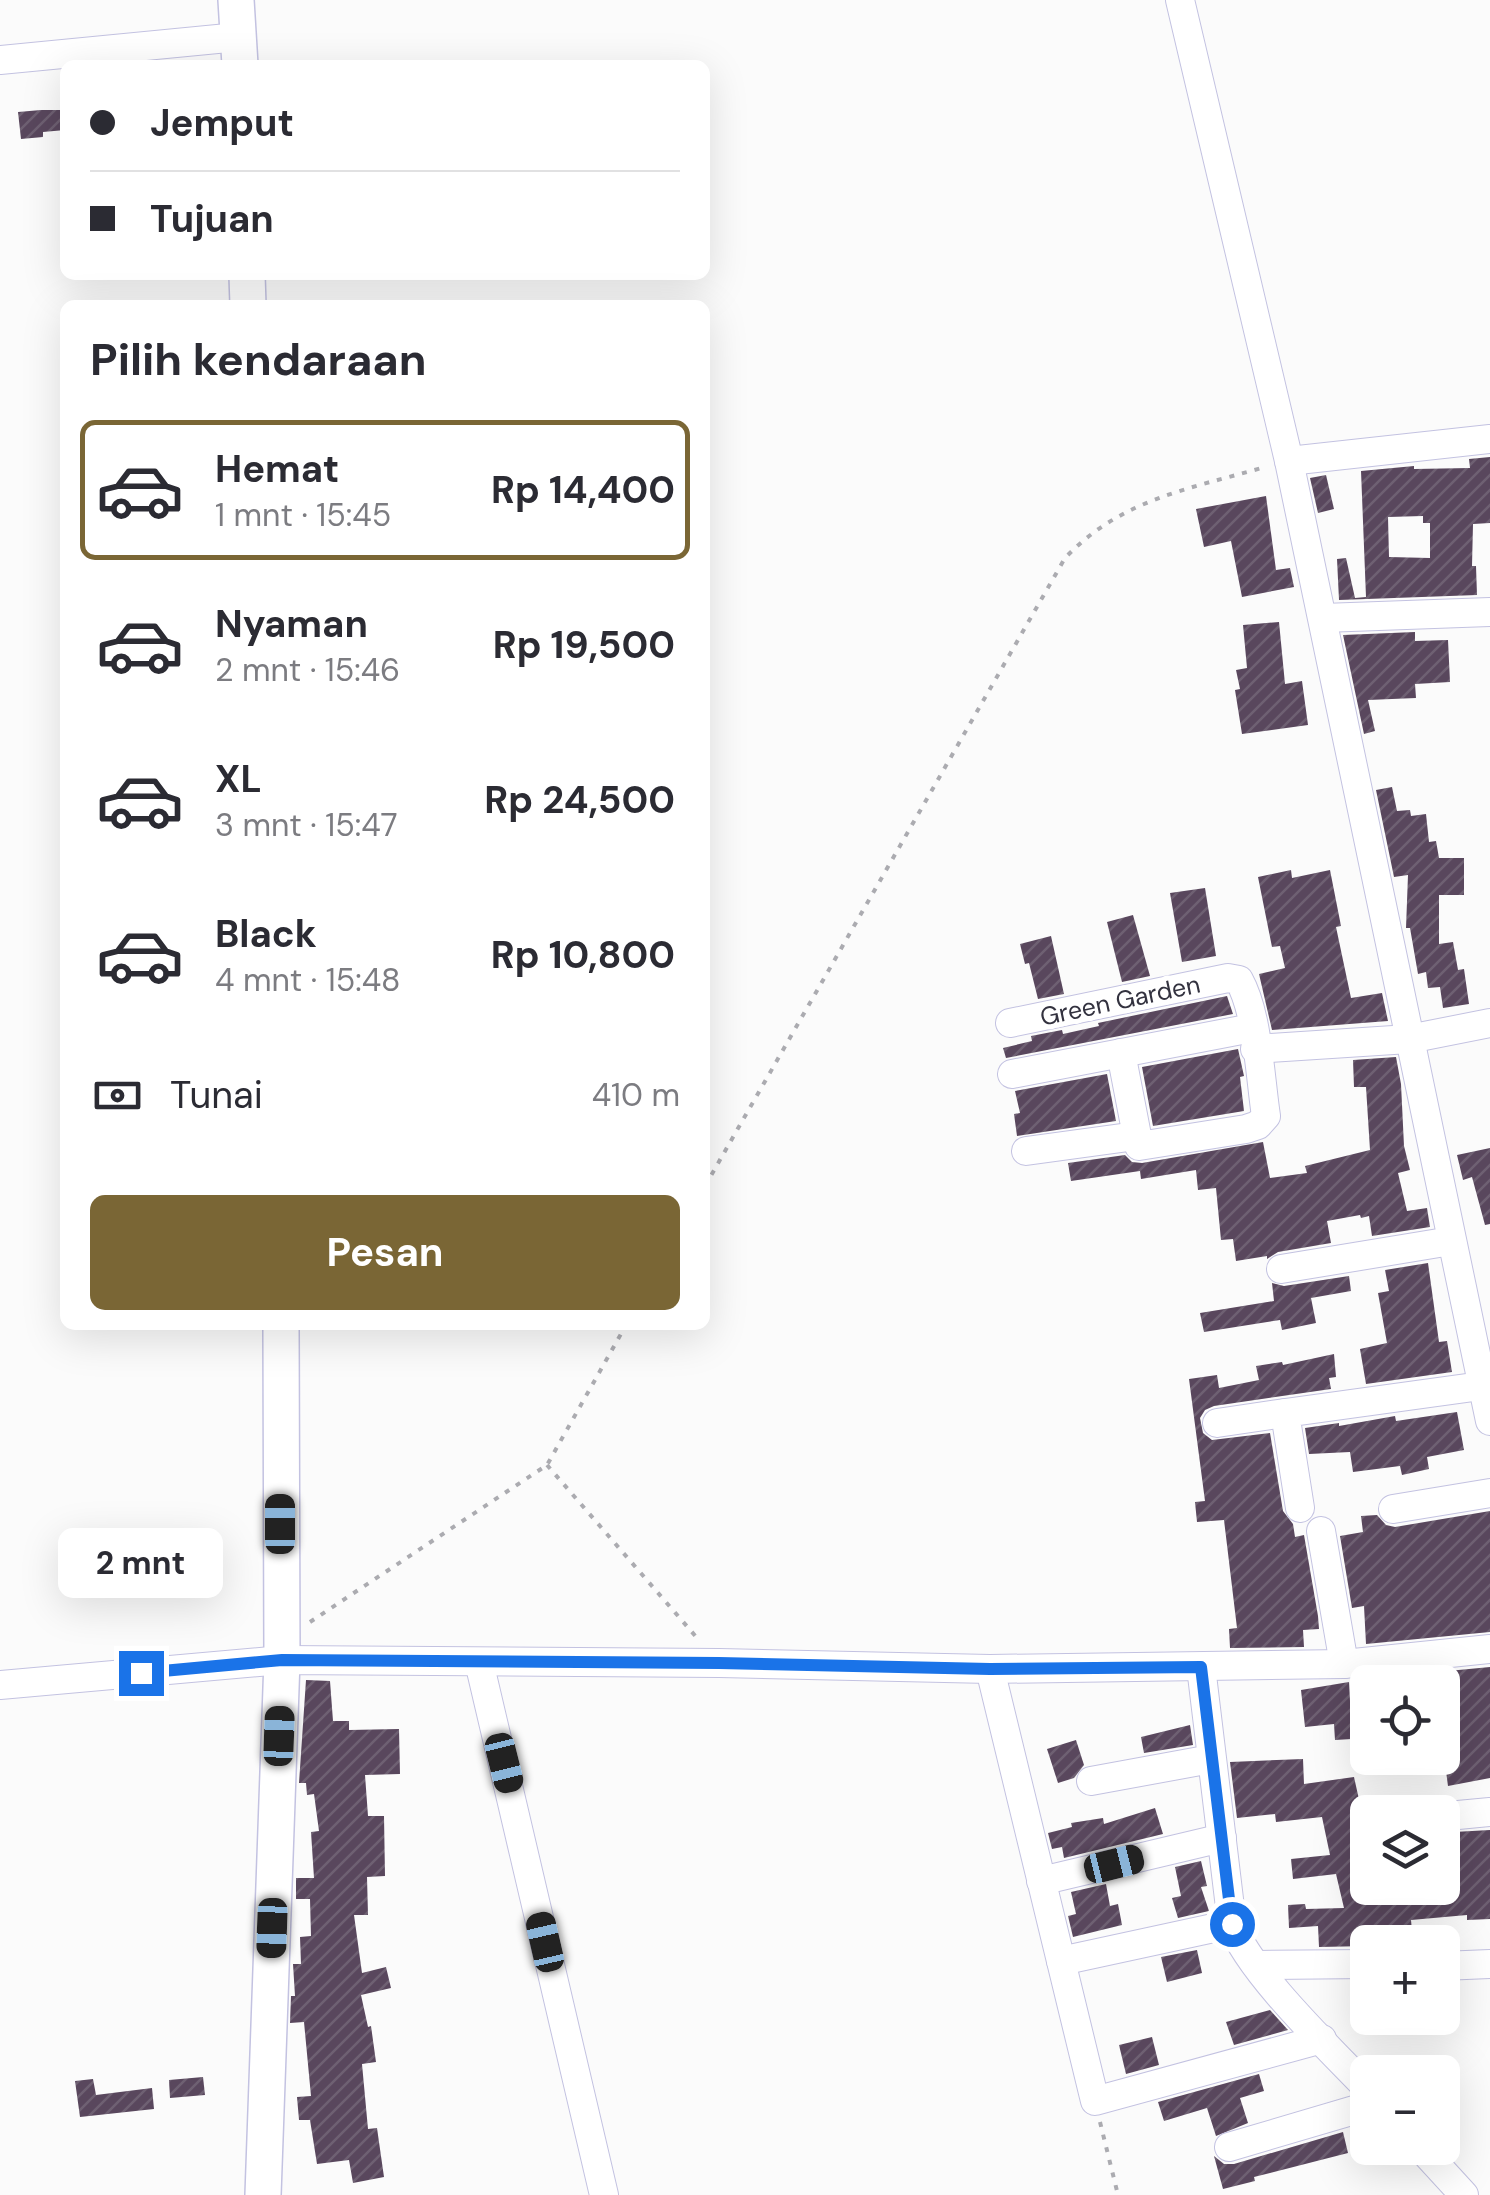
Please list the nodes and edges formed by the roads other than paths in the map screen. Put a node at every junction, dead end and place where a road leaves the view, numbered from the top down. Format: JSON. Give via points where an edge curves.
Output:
{"nodes":[{"id":1,"x":236,"y":0,"type":"edge"},
{"id":2,"x":1180,"y":0,"type":"edge"},
{"id":3,"x":239,"y":51,"type":"edge"},
{"id":4,"x":0,"y":60,"type":"edge"},
{"id":5,"x":1490,"y":439,"type":"edge"},
{"id":6,"x":1289,"y":460,"type":"junction"},
{"id":7,"x":1490,"y":612,"type":"edge"},
{"id":8,"x":1322,"y":618,"type":"junction"},
{"id":9,"x":1490,"y":1023,"type":"edge"},
{"id":10,"x":1010,"y":1024,"type":"dead end"},
{"id":11,"x":1409,"y":1038,"type":"junction"},
{"id":12,"x":1254,"y":1039,"type":"junction"},
{"id":13,"x":1121,"y":1053,"type":"junction"},
{"id":14,"x":1012,"y":1074,"type":"dead end"},
{"id":15,"x":1136,"y":1136,"type":"junction"},
{"id":16,"x":1026,"y":1151,"type":"dead end"},
{"id":17,"x":1452,"y":1241,"type":"junction"},
{"id":18,"x":1281,"y":1269,"type":"dead end"},
{"id":19,"x":282,"y":1330,"type":"edge"},
{"id":20,"x":1486,"y":1384,"type":"edge"},
{"id":21,"x":1285,"y":1413,"type":"junction"},
{"id":22,"x":1490,"y":1421,"type":"edge"},
{"id":23,"x":1217,"y":1423,"type":"dead end"},
{"id":24,"x":1490,"y":1493,"type":"edge"},
{"id":25,"x":1300,"y":1508,"type":"dead end"},
{"id":26,"x":1393,"y":1509,"type":"dead end"},
{"id":27,"x":1320,"y":1532,"type":"dead end"},
{"id":28,"x":1490,"y":1649,"type":"edge"},
{"id":29,"x":281,"y":1651,"type":"junction"},
{"id":30,"x":479,"y":1662,"type":"junction"},
{"id":31,"x":1344,"y":1664,"type":"junction"},
{"id":32,"x":1201,"y":1667,"type":"junction"},
{"id":33,"x":990,"y":1669,"type":"junction"},
{"id":34,"x":0,"y":1685,"type":"edge"},
{"id":35,"x":1211,"y":1759,"type":"junction"},
{"id":36,"x":1091,"y":1781,"type":"dead end"},
{"id":37,"x":1490,"y":1812,"type":"edge"},
{"id":38,"x":1460,"y":1816,"type":"edge"},
{"id":39,"x":1222,"y":1838,"type":"junction"},
{"id":40,"x":1042,"y":1881,"type":"junction"},
{"id":41,"x":1232,"y":1924,"type":"junction"},
{"id":42,"x":1061,"y":1960,"type":"junction"},
{"id":43,"x":1350,"y":1964,"type":"edge"},
{"id":44,"x":1490,"y":1964,"type":"edge"},
{"id":45,"x":1256,"y":1965,"type":"junction"},
{"id":46,"x":1460,"y":1965,"type":"edge"},
{"id":47,"x":1322,"y":2039,"type":"junction"},
{"id":48,"x":1350,"y":2070,"type":"edge"},
{"id":49,"x":1350,"y":2111,"type":"edge"},
{"id":50,"x":1228,"y":2146,"type":"dead end"},
{"id":51,"x":1436,"y":2165,"type":"edge"},
{"id":52,"x":263,"y":2195,"type":"edge"},
{"id":53,"x":604,"y":2195,"type":"edge"},
{"id":54,"x":1464,"y":2195,"type":"edge"}],
"edges":[{"from":1,"to":3,"type":"main road"},
{"from":2,"to":6,"type":"street"},
{"from":3,"to":4,"type":"street"},
{"from":5,"to":6,"type":"street"},
{"from":6,"to":8,"type":"street"},
{"from":7,"to":8,"type":"street"},
{"from":8,"to":11,"type":"street"},
{"from":9,"to":11,"type":"street","name":"Green Garden"},
{"from":10,"to":12,"type":"street","name":"Green Garden","via":[[1228,978],[1244,990]]},
{"from":11,"to":12,"type":"street","name":"Green Garden"},
{"from":11,"to":17,"type":"street"},
{"from":12,"to":13,"type":"street","name":"Green Garden"},
{"from":12,"to":15,"type":"street","name":"Green Garden","via":[[1266,1116],[1258,1125],[1142,1147]]},
{"from":13,"to":14,"type":"street","name":"Green Garden"},
{"from":13,"to":15,"type":"street","name":"Green Garden"},
{"from":15,"to":16,"type":"street","name":"Green Garden"},
{"from":17,"to":18,"type":"street"},
{"from":17,"to":20,"type":"street"},
{"from":19,"to":29,"type":"main road"},
{"from":20,"to":21,"type":"street"},
{"from":20,"to":22,"type":"street"},
{"from":21,"to":23,"type":"street"},
{"from":21,"to":25,"type":"street"},
{"from":24,"to":26,"type":"street"},
{"from":27,"to":31,"type":"street"},
{"from":28,"to":31,"type":"street"},
{"from":29,"to":30,"type":"street"},
{"from":29,"to":34,"type":"street"},
{"from":29,"to":52,"type":"main road"},
{"from":30,"to":33,"type":"street"},
{"from":30,"to":53,"type":"street"},
{"from":31,"to":32,"type":"street"},
{"from":32,"to":33,"type":"street"},
{"from":32,"to":35,"type":"street"},
{"from":33,"to":40,"type":"street"},
{"from":35,"to":36,"type":"street"},
{"from":35,"to":39,"type":"street"},
{"from":37,"to":38,"type":"street"},
{"from":39,"to":40,"type":"street"},
{"from":39,"to":41,"type":"street"},
{"from":40,"to":42,"type":"street"},
{"from":41,"to":42,"type":"street"},
{"from":41,"to":45,"type":"street"},
{"from":42,"to":47,"type":"street","via":[[1095,2101]]},
{"from":43,"to":45,"type":"street"},
{"from":44,"to":46,"type":"street"},
{"from":45,"to":47,"type":"street"},
{"from":47,"to":48,"type":"street"},
{"from":49,"to":50,"type":"street"},
{"from":51,"to":54,"type":"street"}]}
